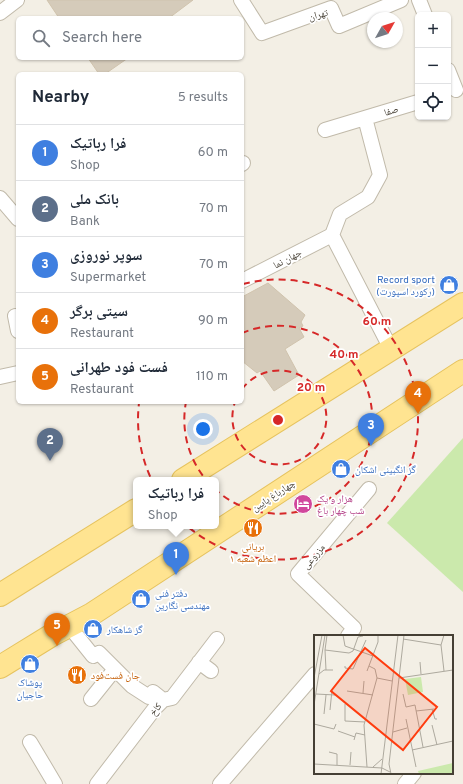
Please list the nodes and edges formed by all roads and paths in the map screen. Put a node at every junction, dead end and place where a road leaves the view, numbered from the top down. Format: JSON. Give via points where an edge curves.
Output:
{"nodes":[{"id":1,"x":17,"y":0,"type":"edge"},
{"id":2,"x":241,"y":0,"type":"edge"},
{"id":3,"x":400,"y":0,"type":"edge"},
{"id":4,"x":419,"y":0,"type":"edge"},
{"id":5,"x":424,"y":12,"type":"edge"},
{"id":6,"x":0,"y":13,"type":"edge"},
{"id":7,"x":451,"y":78,"type":"edge"},
{"id":8,"x":456,"y":90,"type":"edge"},
{"id":9,"x":415,"y":103,"type":"edge"},
{"id":10,"x":365,"y":118,"type":"junction"},
{"id":11,"x":325,"y":130,"type":"dead end"},
{"id":12,"x":0,"y":198,"type":"edge"},
{"id":13,"x":16,"y":217,"type":"edge"},
{"id":14,"x":332,"y":235,"type":"junction"},
{"id":15,"x":244,"y":279,"type":"edge"},
{"id":16,"x":463,"y":304,"type":"edge"},
{"id":17,"x":15,"y":316,"type":"dead end"},
{"id":18,"x":16,"y":321,"type":"edge"},
{"id":19,"x":391,"y":349,"type":"junction"},
{"id":20,"x":16,"y":373,"type":"edge"},
{"id":21,"x":0,"y":377,"type":"edge"},
{"id":22,"x":460,"y":378,"type":"edge"},
{"id":23,"x":188,"y":477,"type":"edge"},
{"id":24,"x":369,"y":490,"type":"dead end"},
{"id":25,"x":133,"y":512,"type":"edge"},
{"id":26,"x":0,"y":595,"type":"edge"},
{"id":27,"x":69,"y":626,"type":"junction"},
{"id":28,"x":349,"y":635,"type":"edge"},
{"id":29,"x":217,"y":639,"type":"dead end"},
{"id":30,"x":199,"y":662,"type":"junction"},
{"id":31,"x":0,"y":667,"type":"edge"},
{"id":32,"x":115,"y":669,"type":"junction"},
{"id":33,"x":211,"y":671,"type":"dead end"},
{"id":34,"x":314,"y":675,"type":"edge"},
{"id":35,"x":90,"y":698,"type":"dead end"},
{"id":36,"x":162,"y":700,"type":"junction"},
{"id":37,"x":30,"y":742,"type":"dead end"},
{"id":38,"x":413,"y":774,"type":"edge"},
{"id":39,"x":55,"y":784,"type":"edge"},
{"id":40,"x":97,"y":784,"type":"edge"},
{"id":41,"x":220,"y":784,"type":"edge"},
{"id":42,"x":405,"y":784,"type":"edge"}],
"edges":[{"from":1,"to":6,"type":"street"},
{"from":2,"to":3,"type":"street","name":"تهران","via":[[262,33],[330,8],[339,26]]},
{"from":4,"to":5,"type":"street"},
{"from":7,"to":8,"type":"street"},
{"from":9,"to":10,"type":"street","name":"صفا"},
{"from":10,"to":11,"type":"street","name":"صفا"},
{"from":10,"to":14,"type":"street","via":[[380,175],[368,197],[340,214]]},
{"from":12,"to":13,"type":"street"},
{"from":14,"to":15,"type":"street","name":"جهان نما"},
{"from":14,"to":19,"type":"street"},
{"from":16,"to":19,"type":"main road"},
{"from":17,"to":18,"type":"street"},
{"from":19,"to":23,"type":"main road"},
{"from":20,"to":21,"type":"street"},
{"from":22,"to":27,"type":"main road","name":"چهارباغ پایین","via":[[92,614]]},
{"from":24,"to":28,"type":"street","name":"مزروعی","via":[[298,574],[354,628]]},
{"from":25,"to":26,"type":"main road"},
{"from":27,"to":31,"type":"main road","name":"چهارباغ پایین"},
{"from":27,"to":32,"type":"street","via":[[93,656],[99,653]]},
{"from":29,"to":30,"type":"street","name":"کاخ"},
{"from":30,"to":33,"type":"street"},
{"from":30,"to":36,"type":"street","name":"کاخ","via":[[172,698]]},
{"from":32,"to":35,"type":"street"},
{"from":32,"to":36,"type":"street","via":[[132,686],[149,697],[153,692]]},
{"from":34,"to":41,"type":"street"},
{"from":36,"to":40,"type":"street","name":"کاخ"},
{"from":37,"to":39,"type":"street"},
{"from":38,"to":42,"type":"street"}]}
